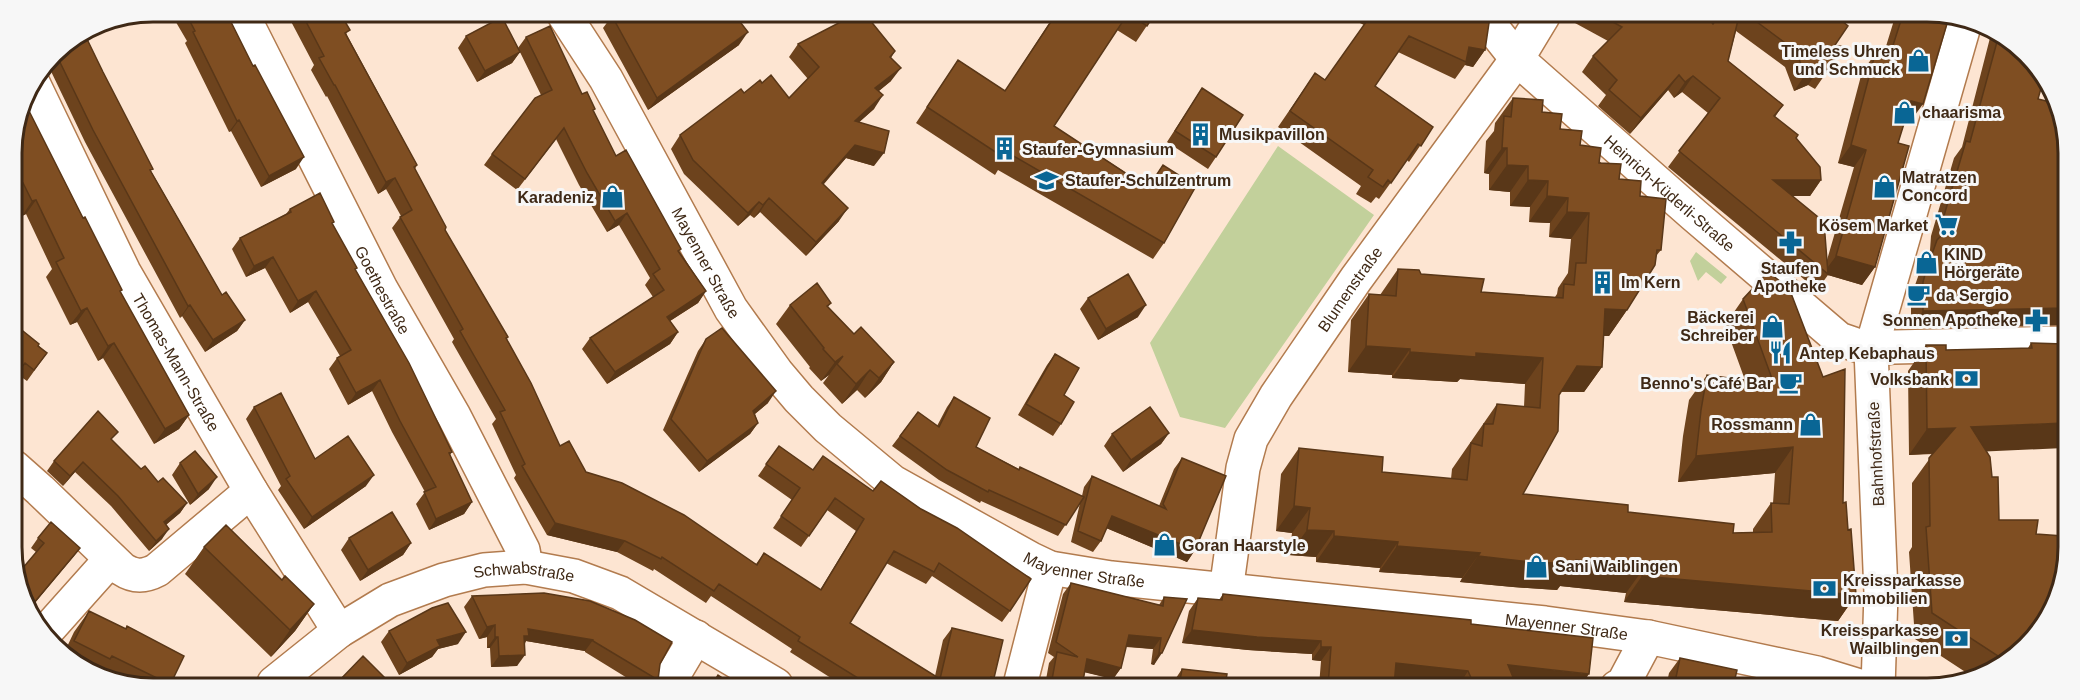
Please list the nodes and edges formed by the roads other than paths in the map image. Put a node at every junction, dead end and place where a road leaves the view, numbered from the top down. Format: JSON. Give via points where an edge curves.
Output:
{"nodes":[{"id":1,"x":1488,"y":22,"type":"edge"},
{"id":2,"x":1539,"y":22,"type":"edge"},
{"id":3,"x":247,"y":23,"type":"edge"},
{"id":4,"x":569,"y":23,"type":"edge"},
{"id":5,"x":1963,"y":28,"type":"edge"},
{"id":6,"x":1517,"y":59,"type":"junction"},
{"id":7,"x":38,"y":92,"type":"edge"},
{"id":8,"x":2058,"y":343,"type":"edge"},
{"id":9,"x":1871,"y":350,"type":"junction"},
{"id":10,"x":22,"y":474,"type":"edge"},
{"id":11,"x":251,"y":491,"type":"junction"},
{"id":12,"x":111,"y":558,"type":"junction"},
{"id":13,"x":526,"y":567,"type":"junction"},
{"id":14,"x":1050,"y":568,"type":"junction"},
{"id":15,"x":1226,"y":591,"type":"junction"},
{"id":16,"x":51,"y":627,"type":"edge"},
{"id":17,"x":339,"y":631,"type":"junction"},
{"id":18,"x":696,"y":637,"type":"junction"},
{"id":19,"x":1648,"y":637,"type":"junction"},
{"id":20,"x":1627,"y":677,"type":"edge"},
{"id":21,"x":1830,"y":677,"type":"edge"},
{"id":22,"x":1878,"y":677,"type":"edge"},
{"id":23,"x":281,"y":678,"type":"edge"},
{"id":24,"x":672,"y":678,"type":"edge"},
{"id":25,"x":764,"y":678,"type":"edge"},
{"id":26,"x":1022,"y":678,"type":"edge"}],
"edges":[{"from":1,"to":6,"type":"street","name":"Heinrich-Küderli-Straße"},
{"from":2,"to":6,"type":"street","name":"Blumenstraße"},
{"from":3,"to":13,"type":"street","name":"Goethestraße","via":[[381,289],[459,426],[523,550]]},
{"from":4,"to":14,"type":"street","name":"Mayenner Straße","via":[[606,79],[731,309],[799,399],[893,482]]},
{"from":5,"to":9,"type":"street","name":"Bahnhofstraße"},
{"from":6,"to":9,"type":"street","name":"Heinrich-Küderli-Straße","via":[[1839,339]]},
{"from":6,"to":15,"type":"street","name":"Blumenstraße","via":[[1356,279],[1251,438],[1243,468]]},
{"from":7,"to":11,"type":"street","name":"Thomas-Mann-Straße","via":[[124,272]]},
{"from":8,"to":9,"type":"street"},
{"from":9,"to":22,"type":"street","name":"Bahnhofstraße","via":[[1881,593]]},
{"from":10,"to":12,"type":"street"},
{"from":11,"to":12,"type":"street","via":[[146,576],[128,573]]},
{"from":11,"to":17,"type":"street","name":"Thomas-Mann-Straße"},
{"from":12,"to":16,"type":"street"},
{"from":13,"to":17,"type":"street","name":"Schwabstraße","via":[[484,570],[444,580],[390,600]]},
{"from":13,"to":18,"type":"street","name":"Schwabstraße","via":[[574,576],[620,593]]},
{"from":14,"to":15,"type":"street","name":"Mayenner Straße"},
{"from":14,"to":26,"type":"street"},
{"from":15,"to":19,"type":"street","name":"Mayenner Straße"},
{"from":17,"to":23,"type":"street","name":"Schwabstraße"},
{"from":18,"to":24,"type":"street"},
{"from":18,"to":25,"type":"street","name":"Schwabstraße"},
{"from":19,"to":20,"type":"street"},
{"from":19,"to":21,"type":"street","name":"Mayenner Straße"}]}
